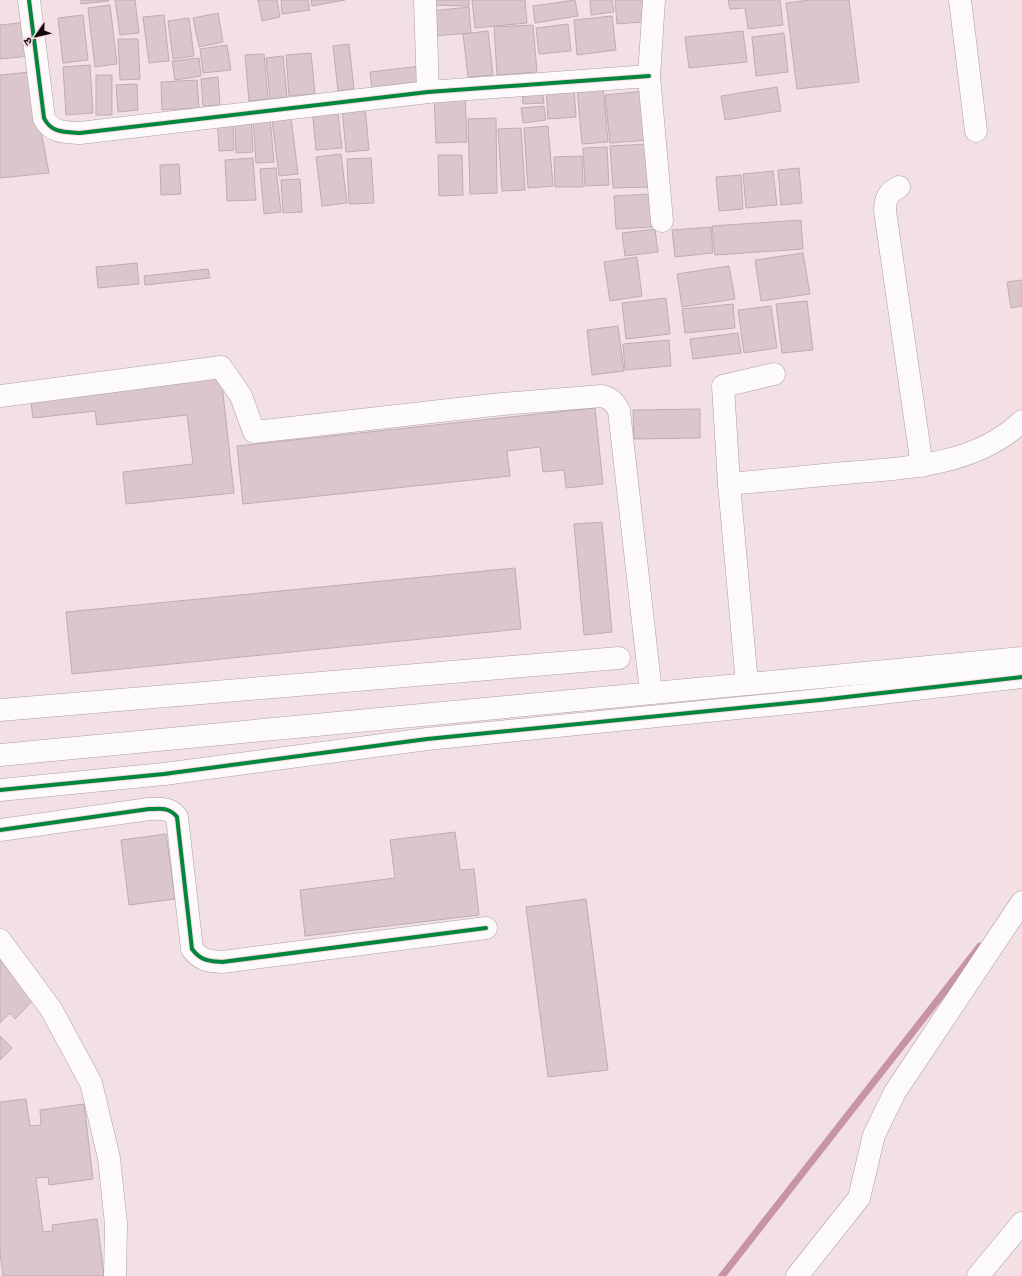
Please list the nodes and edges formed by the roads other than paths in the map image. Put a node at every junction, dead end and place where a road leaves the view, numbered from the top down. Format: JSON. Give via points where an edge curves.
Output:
{"nodes":[{"id":1,"x":29,"y":0,"type":"edge"},
{"id":2,"x":425,"y":0,"type":"edge"},
{"id":3,"x":654,"y":0,"type":"edge"},
{"id":4,"x":960,"y":0,"type":"edge"},
{"id":5,"x":649,"y":76,"type":"junction"},
{"id":6,"x":428,"y":92,"type":"junction"},
{"id":7,"x":976,"y":131,"type":"dead end"},
{"id":8,"x":899,"y":187,"type":"dead end"},
{"id":9,"x":662,"y":221,"type":"dead end"},
{"id":10,"x":774,"y":374,"type":"dead end"},
{"id":11,"x":0,"y":396,"type":"edge"},
{"id":12,"x":1022,"y":421,"type":"edge"},
{"id":13,"x":922,"y":466,"type":"junction"},
{"id":14,"x":729,"y":484,"type":"junction"},
{"id":15,"x":619,"y":658,"type":"dead end"},
{"id":16,"x":1022,"y":658,"type":"edge"},
{"id":17,"x":1022,"y":677,"type":"edge"},
{"id":18,"x":747,"y":684,"type":"junction"},
{"id":19,"x":651,"y":692,"type":"junction"},
{"id":20,"x":0,"y":710,"type":"edge"},
{"id":21,"x":0,"y":756,"type":"edge"},
{"id":22,"x":0,"y":790,"type":"edge"},
{"id":23,"x":0,"y":830,"type":"edge"},
{"id":24,"x":1022,"y":902,"type":"edge"},
{"id":25,"x":486,"y":928,"type":"dead end"},
{"id":26,"x":0,"y":940,"type":"edge"},
{"id":27,"x":1022,"y":1224,"type":"edge"},
{"id":28,"x":115,"y":1276,"type":"edge"},
{"id":29,"x":797,"y":1276,"type":"edge"},
{"id":30,"x":978,"y":1276,"type":"edge"}],
"edges":[{"from":1,"to":6,"type":"street","via":[[44,118],[48,126],[59,131],[80,133]]},
{"from":2,"to":6,"type":"street"},
{"from":3,"to":5,"type":"street"},
{"from":4,"to":7,"type":"street"},
{"from":5,"to":6,"type":"street"},
{"from":5,"to":9,"type":"street"},
{"from":8,"to":13,"type":"street","via":[[890,192],[885,200],[885,211]]},
{"from":10,"to":14,"type":"street","via":[[723,386]]},
{"from":11,"to":19,"type":"street","via":[[221,367],[241,396],[254,432],[502,404],[602,396],[610,398],[619,411]]},
{"from":12,"to":13,"type":"street","via":[[994,443]]},
{"from":13,"to":14,"type":"street"},
{"from":14,"to":18,"type":"street"},
{"from":15,"to":20,"type":"street"},
{"from":16,"to":18,"type":"street"},
{"from":17,"to":22,"type":"street","via":[[427,739],[164,774]]},
{"from":18,"to":19,"type":"street"},
{"from":19,"to":21,"type":"street"},
{"from":23,"to":25,"type":"street","via":[[149,809],[166,808],[173,812],[177,817],[192,950],[205,961],[222,962]]},
{"from":24,"to":29,"type":"street","via":[[896,1092],[874,1135],[859,1198]]},
{"from":26,"to":28,"type":"street","via":[[51,1009],[91,1083],[109,1158],[116,1224]]},
{"from":27,"to":30,"type":"street"}]}
